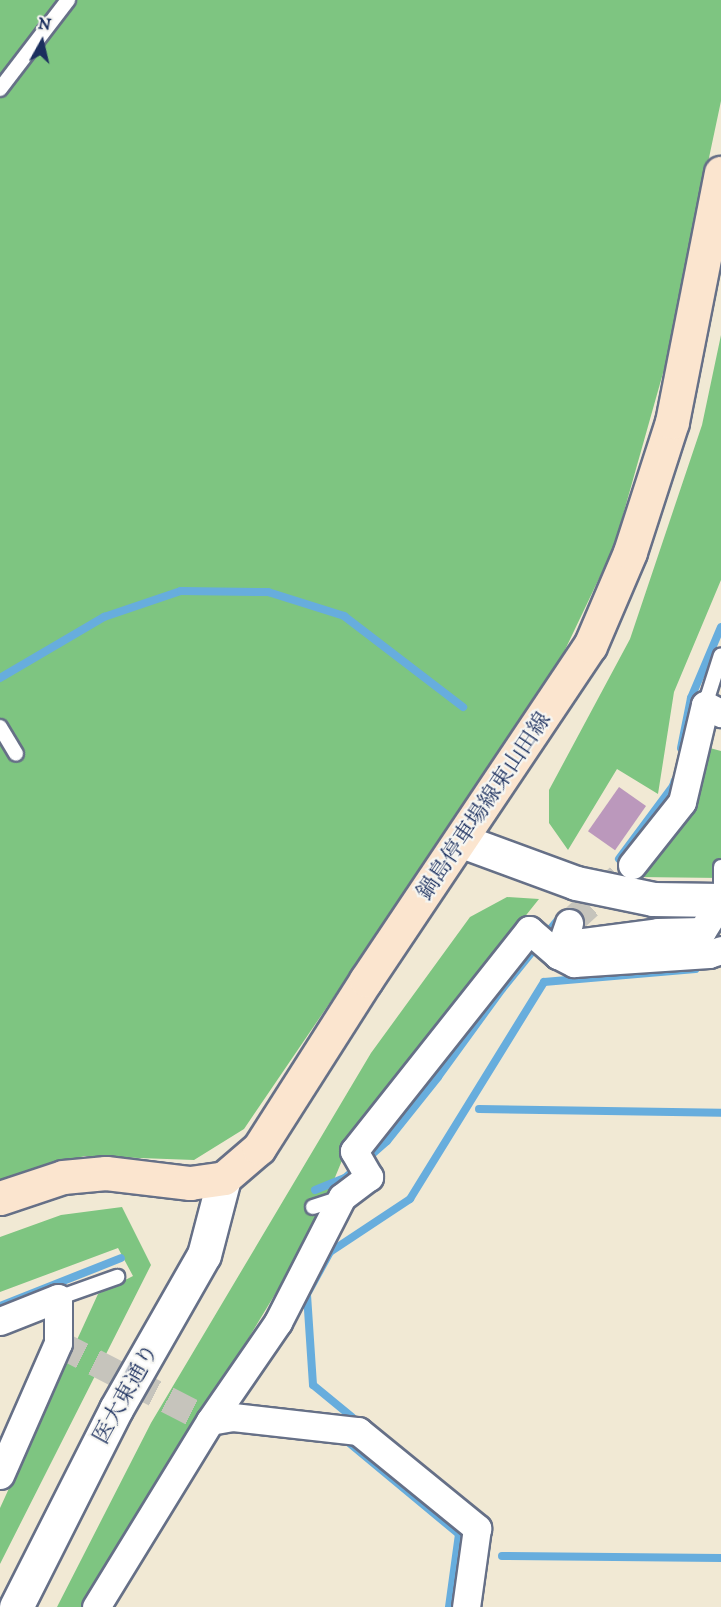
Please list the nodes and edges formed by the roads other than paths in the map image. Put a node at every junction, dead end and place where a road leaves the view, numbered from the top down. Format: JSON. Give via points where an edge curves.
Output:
{"nodes":[{"id":1,"x":68,"y":0,"type":"edge"},
{"id":2,"x":0,"y":89,"type":"edge"},
{"id":3,"x":721,"y":173,"type":"edge"},
{"id":4,"x":721,"y":655,"type":"edge"},
{"id":5,"x":713,"y":709,"type":"edge"},
{"id":6,"x":0,"y":727,"type":"edge"},
{"id":7,"x":16,"y":754,"type":"dead end"},
{"id":8,"x":462,"y":841,"type":"junction"},
{"id":9,"x":632,"y":865,"type":"tunnel mouth"},
{"id":10,"x":721,"y":867,"type":"edge"},
{"id":11,"x":721,"y":899,"type":"edge"},
{"id":12,"x":569,"y":923,"type":"tunnel mouth"},
{"id":13,"x":721,"y":950,"type":"edge"},
{"id":14,"x":555,"y":952,"type":"junction"},
{"id":15,"x":224,"y":1178,"type":"junction"},
{"id":16,"x":342,"y":1197,"type":"junction"},
{"id":17,"x":0,"y":1198,"type":"edge"},
{"id":18,"x":313,"y":1207,"type":"dead end"},
{"id":19,"x":117,"y":1277,"type":"dead end"},
{"id":20,"x":58,"y":1298,"type":"junction"},
{"id":21,"x":0,"y":1322,"type":"edge"},
{"id":22,"x":210,"y":1421,"type":"junction"},
{"id":23,"x":0,"y":1475,"type":"edge"},
{"id":24,"x":16,"y":1607,"type":"edge"},
{"id":25,"x":96,"y":1607,"type":"edge"},
{"id":26,"x":466,"y":1607,"type":"edge"}],
"edges":[{"from":1,"to":2,"type":"lane"},
{"from":3,"to":8,"type":"main road","name":"鍋島停車場線東山田線","via":[[672,422],[630,552],[590,646]]},
{"from":4,"to":5,"type":"lane"},
{"from":5,"to":9,"type":"street","via":[[682,802]]},
{"from":6,"to":7,"type":"lane"},
{"from":8,"to":11,"type":"street","via":[[576,883],[653,899]]},
{"from":8,"to":15,"type":"main road","name":"鍋島停車場線東山田線","via":[[366,980],[260,1148]]},
{"from":10,"to":11,"type":"lane"},
{"from":11,"to":14,"type":"street","via":[[702,931],[658,932],[576,943]]},
{"from":12,"to":14,"type":"street"},
{"from":13,"to":14,"type":"street","via":[[574,963]]},
{"from":14,"to":16,"type":"street","via":[[529,930],[354,1151],[369,1177]]},
{"from":15,"to":17,"type":"main road","via":[[190,1183],[106,1173],[63,1177]]},
{"from":15,"to":24,"type":"street","name":"医大東通り","via":[[204,1255],[116,1409]]},
{"from":16,"to":18,"type":"lane"},
{"from":16,"to":22,"type":"street","via":[[278,1322]]},
{"from":19,"to":20,"type":"lane"},
{"from":20,"to":21,"type":"street"},
{"from":20,"to":23,"type":"street","via":[[57,1343]]},
{"from":22,"to":25,"type":"street"},
{"from":22,"to":26,"type":"street","via":[[233,1417],[358,1431],[477,1528]]}]}
